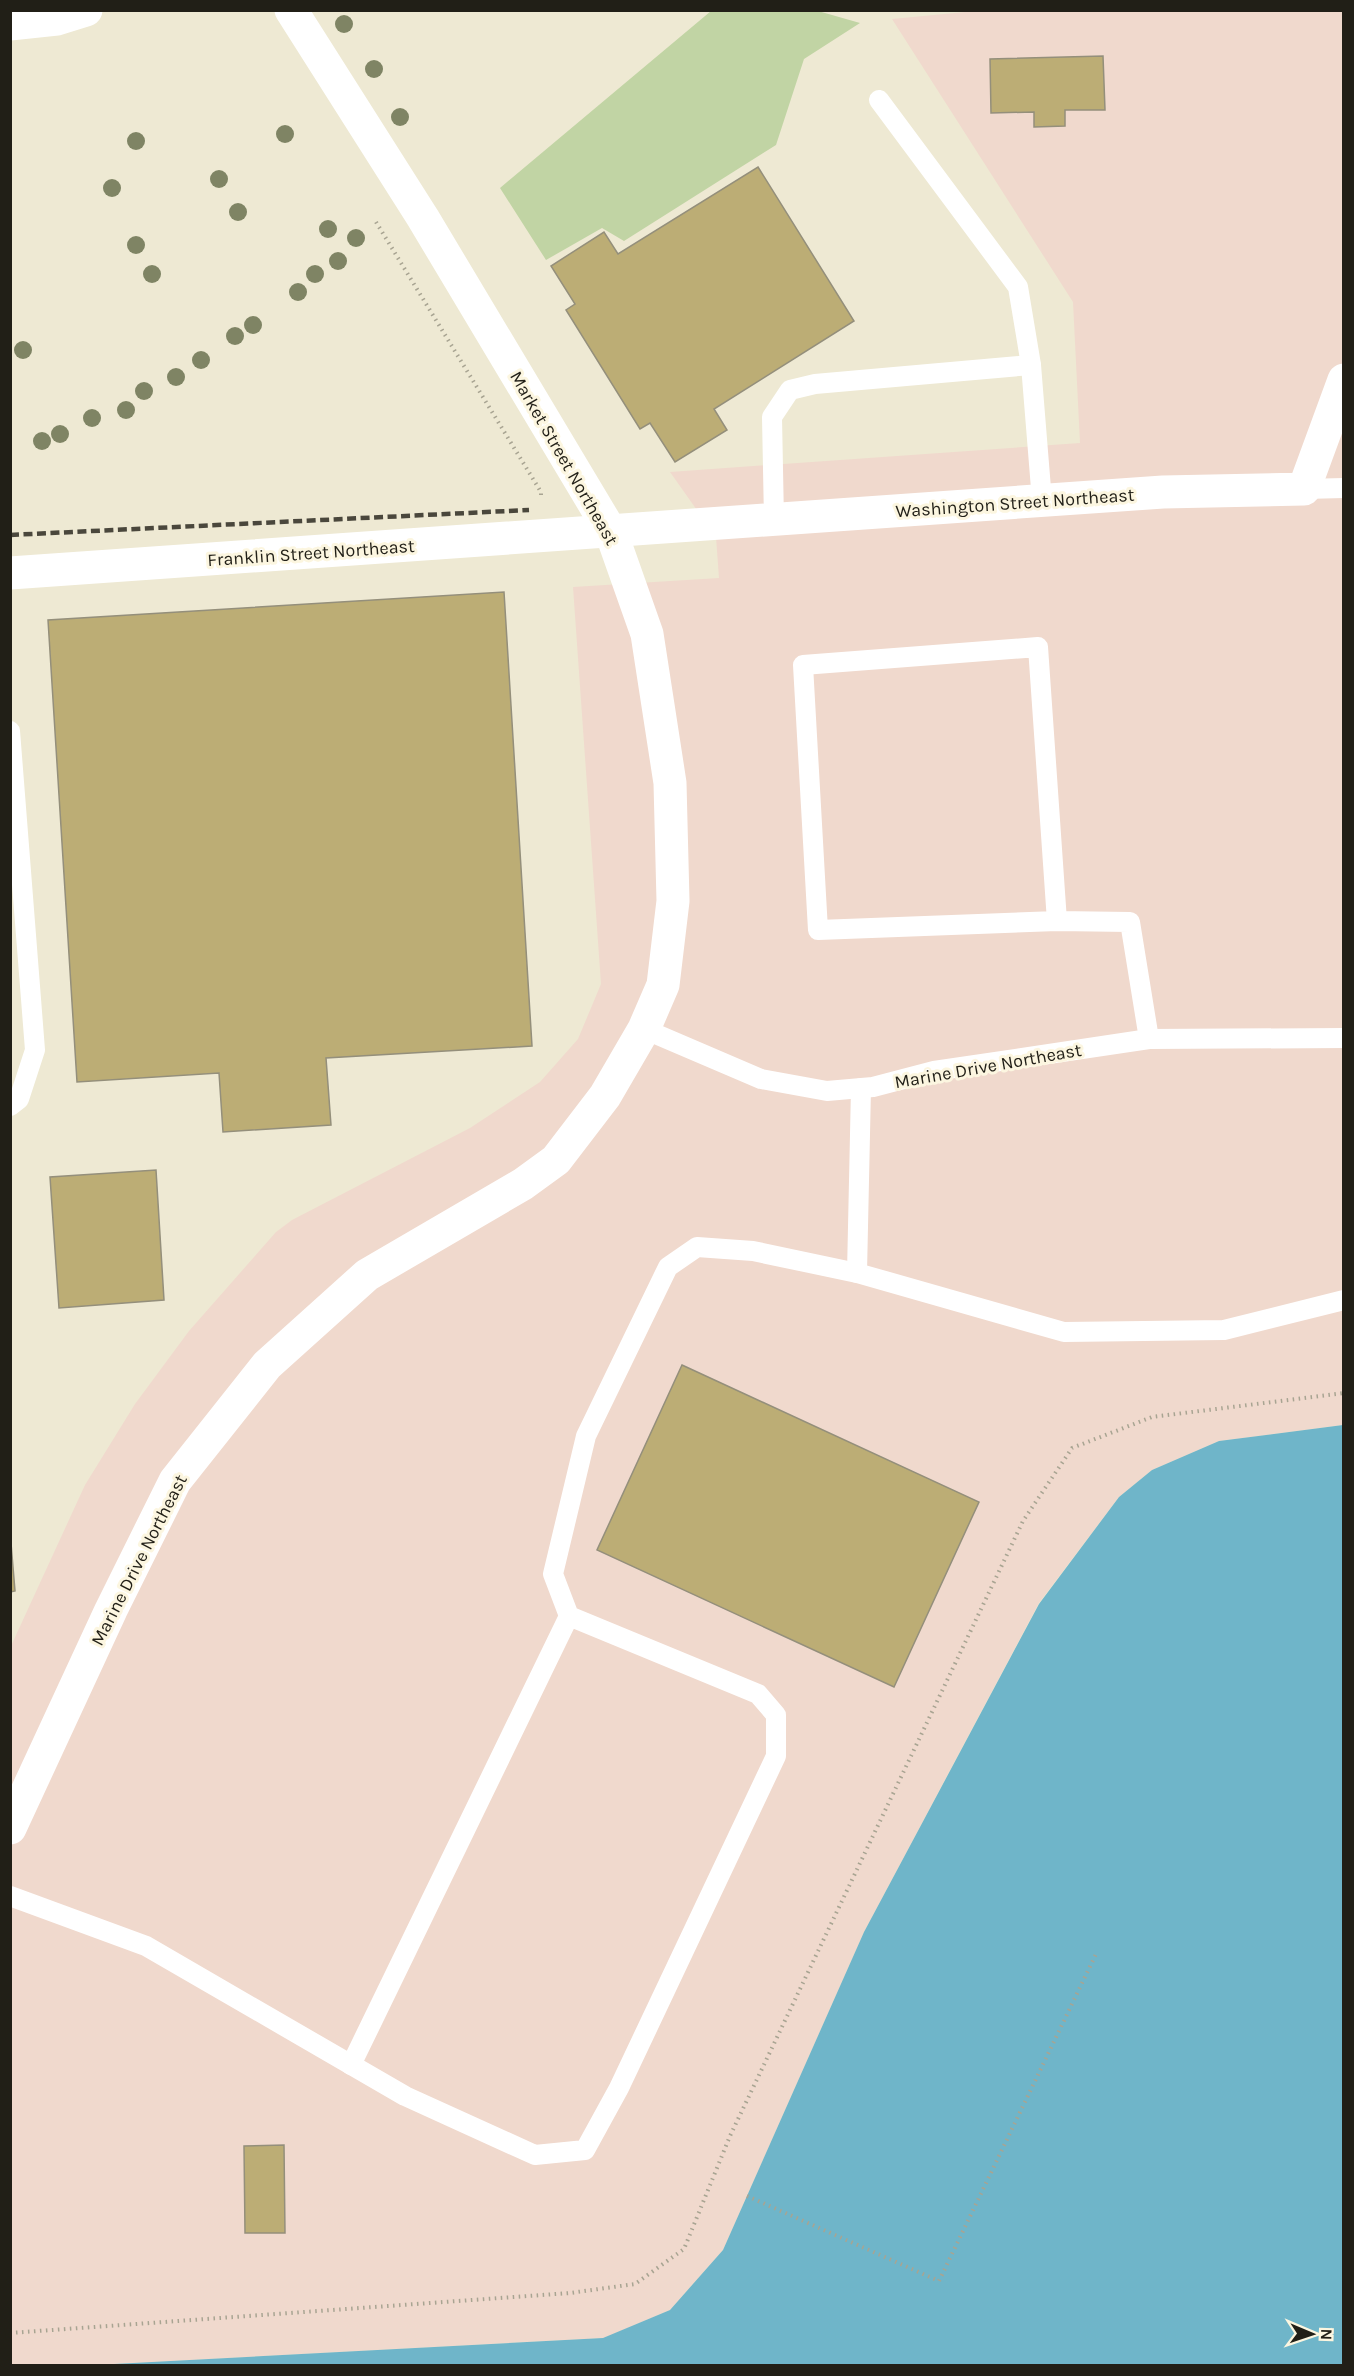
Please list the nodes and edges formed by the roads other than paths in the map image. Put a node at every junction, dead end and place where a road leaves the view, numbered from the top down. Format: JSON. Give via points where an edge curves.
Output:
{"nodes":[{"id":1,"x":86,"y":10,"type":"edge"},
{"id":2,"x":291,"y":10,"type":"edge"},
{"id":3,"x":10,"y":24,"type":"edge"},
{"id":4,"x":879,"y":99,"type":"dead end"},
{"id":5,"x":1031,"y":365,"type":"junction"},
{"id":6,"x":1344,"y":380,"type":"edge"},
{"id":7,"x":1344,"y":488,"type":"edge"},
{"id":8,"x":1304,"y":489,"type":"junction"},
{"id":9,"x":1042,"y":501,"type":"junction"},
{"id":10,"x":774,"y":520,"type":"junction"},
{"id":11,"x":611,"y":532,"type":"junction"},
{"id":12,"x":10,"y":573,"type":"edge"},
{"id":13,"x":10,"y":731,"type":"edge"},
{"id":14,"x":1058,"y":921,"type":"junction"},
{"id":15,"x":644,"y":1029,"type":"junction"},
{"id":16,"x":1344,"y":1038,"type":"edge"},
{"id":17,"x":1149,"y":1039,"type":"junction"},
{"id":18,"x":861,"y":1088,"type":"junction"},
{"id":19,"x":10,"y":1106,"type":"edge"},
{"id":20,"x":523,"y":1185,"type":"joint"},
{"id":21,"x":857,"y":1273,"type":"junction"},
{"id":22,"x":1344,"y":1300,"type":"edge"},
{"id":23,"x":569,"y":1616,"type":"junction"},
{"id":24,"x":10,"y":1828,"type":"edge"},
{"id":25,"x":10,"y":1896,"type":"edge"},
{"id":26,"x":351,"y":2065,"type":"junction"}],
"edges":[{"from":1,"to":3,"type":"street","via":[[57,20]]},
{"from":2,"to":11,"type":"street","name":"Market Street Northeast","via":[[423,218]]},
{"from":4,"to":5,"type":"lane","via":[[1018,287]]},
{"from":5,"to":9,"type":"lane"},
{"from":5,"to":10,"type":"lane","via":[[814,384],[790,390],[772,417]]},
{"from":6,"to":8,"type":"street"},
{"from":7,"to":8,"type":"lane"},
{"from":8,"to":9,"type":"street","name":"Washington Street Northeast","via":[[1163,492]]},
{"from":9,"to":10,"type":"street","name":"Washington Street Northeast"},
{"from":10,"to":11,"type":"street","name":"Washington Street Northeast"},
{"from":11,"to":12,"type":"street","name":"Franklin Street Northeast"},
{"from":11,"to":15,"type":"street","name":"Market Street Northeast","via":[[647,634],[670,783],[673,901],[663,985]]},
{"from":13,"to":19,"type":"lane","via":[[35,1050],[19,1100]]},
{"from":14,"to":14,"type":"lane","via":[[818,930],[803,665],[1038,647]]},
{"from":14,"to":17,"type":"lane","via":[[1130,922]]},
{"from":15,"to":18,"type":"lane","name":"Marine Drive Northeast","via":[[761,1079],[827,1091]]},
{"from":15,"to":20,"type":"street","name":"Market Street Northeast","via":[[605,1096],[556,1160]]},
{"from":16,"to":17,"type":"lane","name":"Marine Drive Northeast"},
{"from":17,"to":18,"type":"lane","name":"Marine Drive Northeast","via":[[934,1071]]},
{"from":18,"to":21,"type":"lane"},
{"from":20,"to":24,"type":"street","name":"Marine Drive Northeast","via":[[367,1275],[260,1374],[175,1481]]},
{"from":21,"to":22,"type":"lane","via":[[1064,1332],[1224,1330]]},
{"from":21,"to":23,"type":"lane","via":[[753,1251],[697,1247],[668,1267],[586,1436],[553,1574]]},
{"from":23,"to":26,"type":"lane"},
{"from":23,"to":26,"type":"lane","via":[[758,1694],[776,1715],[776,1756],[620,2088],[585,2150],[535,2155],[405,2096]]},
{"from":25,"to":26,"type":"lane","via":[[146,1946]]}]}
